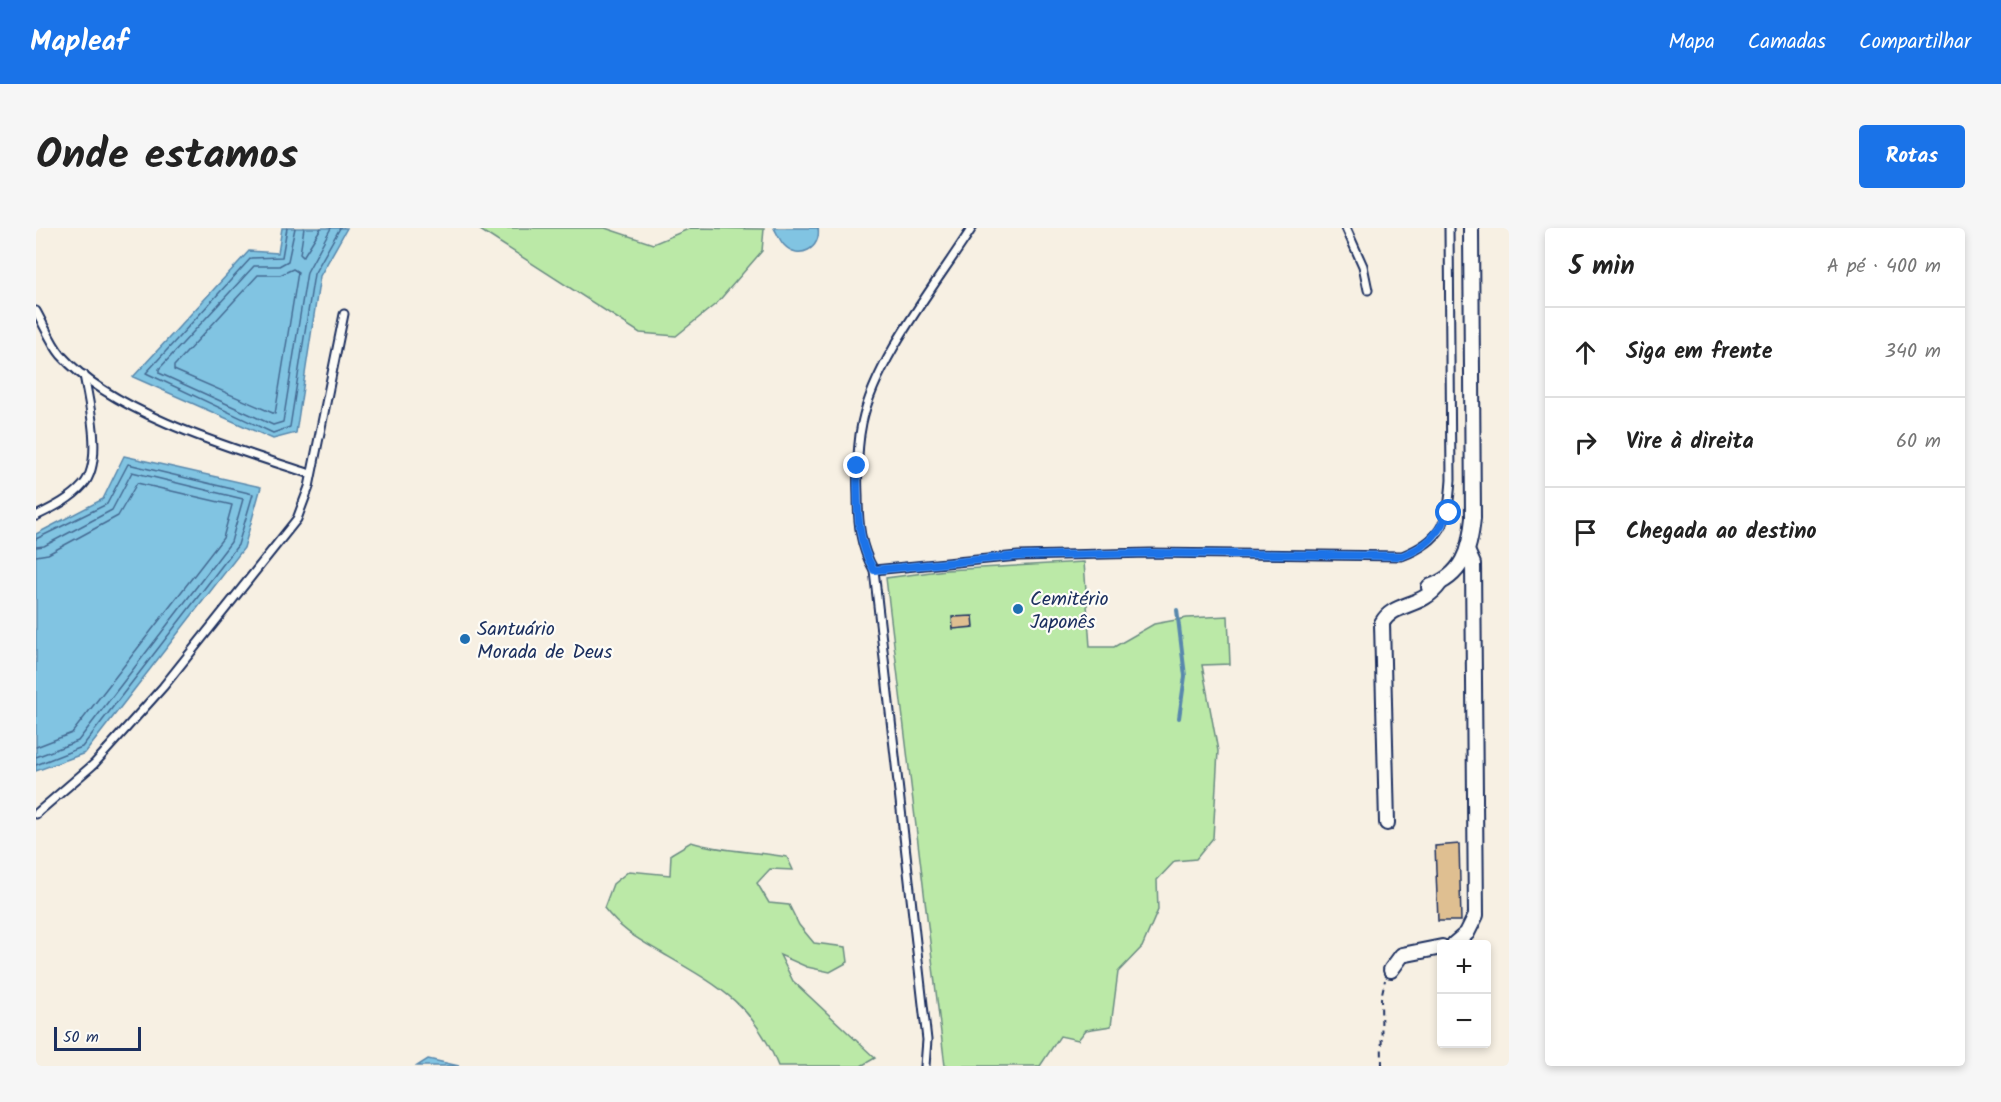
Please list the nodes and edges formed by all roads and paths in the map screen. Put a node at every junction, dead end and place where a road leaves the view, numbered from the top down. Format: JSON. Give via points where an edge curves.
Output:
{"nodes":[{"id":1,"x":972,"y":228,"type":"edge"},
{"id":2,"x":1346,"y":228,"type":"edge"},
{"id":3,"x":1449,"y":228,"type":"edge"},
{"id":4,"x":1471,"y":228,"type":"edge"},
{"id":5,"x":1368,"y":290,"type":"dead end"},
{"id":6,"x":36,"y":311,"type":"edge"},
{"id":7,"x":344,"y":314,"type":"dead end"},
{"id":8,"x":84,"y":375,"type":"junction"},
{"id":9,"x":311,"y":474,"type":"junction"},
{"id":10,"x":36,"y":516,"type":"edge"},
{"id":11,"x":1468,"y":553,"type":"junction"},
{"id":12,"x":874,"y":570,"type":"junction"},
{"id":13,"x":36,"y":814,"type":"edge"},
{"id":14,"x":1387,"y":823,"type":"dead end"},
{"id":15,"x":1459,"y":940,"type":"edge"},
{"id":16,"x":1437,"y":948,"type":"edge"},
{"id":17,"x":1391,"y":970,"type":"joint"},
{"id":18,"x":925,"y":1066,"type":"edge"},
{"id":19,"x":1382,"y":1066,"type":"edge"}],
"edges":[{"from":1,"to":12,"type":"lane","via":[[897,344],[862,422],[857,466],[858,517],[864,554]]},
{"from":2,"to":5,"type":"lane","via":[[1363,266]]},
{"from":3,"to":12,"type":"lane","via":[[1449,513],[1423,548],[1402,556],[1018,556]]},
{"from":4,"to":11,"type":"street","via":[[1473,518]]},
{"from":6,"to":8,"type":"lane","via":[[60,354]]},
{"from":7,"to":9,"type":"lane"},
{"from":8,"to":9,"type":"lane","via":[[136,409]]},
{"from":8,"to":10,"type":"lane","via":[[93,425],[93,464],[84,485]]},
{"from":9,"to":13,"type":"lane","via":[[297,519],[163,687],[94,765]]},
{"from":11,"to":14,"type":"street","via":[[1461,565],[1435,585],[1432,594],[1419,603],[1391,612],[1382,623]]},
{"from":11,"to":15,"type":"street","via":[[1473,564],[1476,915]]},
{"from":12,"to":18,"type":"lane","via":[[926,1028]]},
{"from":16,"to":17,"type":"street","via":[[1402,955]]},
{"from":17,"to":19,"type":"path","via":[[1381,998]]}]}
